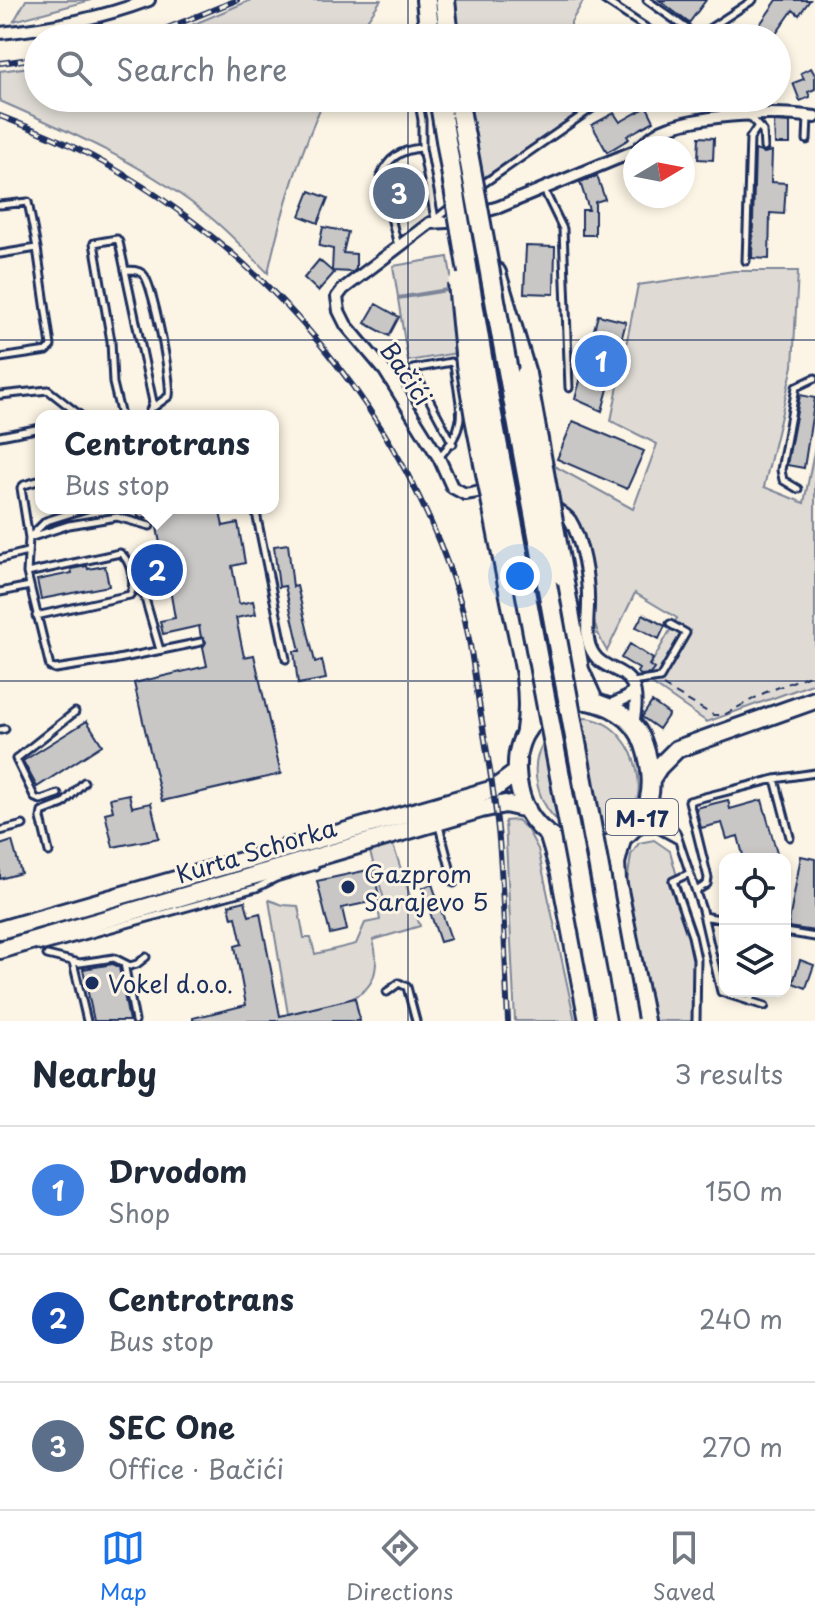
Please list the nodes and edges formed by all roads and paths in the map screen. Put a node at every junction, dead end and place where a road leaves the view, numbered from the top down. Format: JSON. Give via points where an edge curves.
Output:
{"nodes":[{"id":1,"x":149,"y":0,"type":"edge"},
{"id":2,"x":425,"y":0,"type":"edge"},
{"id":3,"x":445,"y":0,"type":"edge"},
{"id":4,"x":604,"y":0,"type":"edge"},
{"id":5,"x":647,"y":0,"type":"edge"},
{"id":6,"x":753,"y":0,"type":"edge"},
{"id":7,"x":742,"y":3,"type":"edge"},
{"id":8,"x":61,"y":24,"type":"edge"},
{"id":9,"x":424,"y":24,"type":"edge"},
{"id":10,"x":428,"y":24,"type":"edge"},
{"id":11,"x":448,"y":24,"type":"edge"},
{"id":12,"x":640,"y":24,"type":"edge"},
{"id":13,"x":679,"y":24,"type":"edge"},
{"id":14,"x":714,"y":24,"type":"edge"},
{"id":15,"x":24,"y":29,"type":"edge"},
{"id":16,"x":0,"y":33,"type":"edge"},
{"id":17,"x":421,"y":112,"type":"edge"},
{"id":18,"x":434,"y":112,"type":"edge"},
{"id":19,"x":441,"y":112,"type":"edge"},
{"id":20,"x":460,"y":112,"type":"edge"},
{"id":21,"x":587,"y":112,"type":"edge"},
{"id":22,"x":749,"y":116,"type":"junction"},
{"id":23,"x":811,"y":116,"type":"edge"},
{"id":24,"x":758,"y":126,"type":"junction"},
{"id":25,"x":652,"y":136,"type":"edge"},
{"id":26,"x":807,"y":140,"type":"dead end"},
{"id":27,"x":422,"y":148,"type":"junction"},
{"id":28,"x":764,"y":148,"type":"dead end"},
{"id":29,"x":623,"y":156,"type":"edge"},
{"id":30,"x":544,"y":189,"type":"junction"},
{"id":31,"x":470,"y":193,"type":"dead end"},
{"id":32,"x":458,"y":202,"type":"dead end"},
{"id":33,"x":0,"y":205,"type":"edge"},
{"id":34,"x":432,"y":221,"type":"junction"},
{"id":35,"x":481,"y":230,"type":"junction"},
{"id":36,"x":398,"y":247,"type":"junction"},
{"id":37,"x":37,"y":248,"type":"junction"},
{"id":38,"x":0,"y":254,"type":"edge"},
{"id":39,"x":746,"y":261,"type":"dead end"},
{"id":40,"x":125,"y":270,"type":"junction"},
{"id":41,"x":0,"y":358,"type":"edge"},
{"id":42,"x":815,"y":378,"type":"edge"},
{"id":43,"x":569,"y":388,"type":"dead end"},
{"id":44,"x":0,"y":395,"type":"edge"},
{"id":45,"x":153,"y":407,"type":"junction"},
{"id":46,"x":73,"y":410,"type":"edge"},
{"id":47,"x":120,"y":410,"type":"edge"},
{"id":48,"x":151,"y":410,"type":"edge"},
{"id":49,"x":35,"y":429,"type":"edge"},
{"id":50,"x":0,"y":436,"type":"edge"},
{"id":51,"x":453,"y":444,"type":"junction"},
{"id":52,"x":439,"y":458,"type":"junction"},
{"id":53,"x":35,"y":482,"type":"edge"},
{"id":54,"x":798,"y":489,"type":"dead end"},
{"id":55,"x":68,"y":514,"type":"edge"},
{"id":56,"x":256,"y":514,"type":"edge"},
{"id":57,"x":150,"y":526,"type":"dead end"},
{"id":58,"x":29,"y":538,"type":"junction"},
{"id":59,"x":27,"y":552,"type":"junction"},
{"id":60,"x":0,"y":559,"type":"edge"},
{"id":61,"x":27,"y":573,"type":"junction"},
{"id":62,"x":30,"y":586,"type":"junction"},
{"id":63,"x":133,"y":587,"type":"junction"},
{"id":64,"x":0,"y":592,"type":"edge"},
{"id":65,"x":36,"y":616,"type":"junction"},
{"id":66,"x":670,"y":624,"type":"dead end"},
{"id":67,"x":201,"y":642,"type":"dead end"},
{"id":68,"x":160,"y":650,"type":"junction"},
{"id":69,"x":286,"y":659,"type":"dead end"},
{"id":70,"x":815,"y":673,"type":"edge"},
{"id":71,"x":655,"y":681,"type":"junction"},
{"id":72,"x":632,"y":685,"type":"junction"},
{"id":73,"x":815,"y":700,"type":"edge"},
{"id":74,"x":601,"y":704,"type":"junction"},
{"id":75,"x":75,"y":712,"type":"dead end"},
{"id":76,"x":633,"y":724,"type":"junction"},
{"id":77,"x":526,"y":730,"type":"junction"},
{"id":78,"x":643,"y":740,"type":"junction"},
{"id":79,"x":677,"y":749,"type":"junction"},
{"id":80,"x":517,"y":772,"type":"junction"},
{"id":81,"x":815,"y":773,"type":"edge"},
{"id":82,"x":652,"y":778,"type":"junction"},
{"id":83,"x":775,"y":779,"type":"junction"},
{"id":84,"x":84,"y":782,"type":"dead end"},
{"id":85,"x":58,"y":794,"type":"dead end"},
{"id":86,"x":651,"y":800,"type":"junction"},
{"id":87,"x":527,"y":809,"type":"junction"},
{"id":88,"x":438,"y":822,"type":"junction"},
{"id":89,"x":23,"y":825,"type":"dead end"},
{"id":90,"x":0,"y":831,"type":"edge"},
{"id":91,"x":627,"y":834,"type":"junction"},
{"id":92,"x":550,"y":837,"type":"junction"},
{"id":93,"x":790,"y":837,"type":"dead end"},
{"id":94,"x":679,"y":841,"type":"junction"},
{"id":95,"x":49,"y":852,"type":"dead end"},
{"id":96,"x":690,"y":873,"type":"junction"},
{"id":97,"x":454,"y":883,"type":"dead end"},
{"id":98,"x":696,"y":891,"type":"junction"},
{"id":99,"x":703,"y":916,"type":"junction"},
{"id":100,"x":719,"y":919,"type":"edge"},
{"id":101,"x":0,"y":930,"type":"edge"},
{"id":102,"x":791,"y":933,"type":"edge"},
{"id":103,"x":815,"y":937,"type":"edge"},
{"id":104,"x":8,"y":948,"type":"edge"},
{"id":105,"x":47,"y":955,"type":"dead end"},
{"id":106,"x":146,"y":957,"type":"dead end"},
{"id":107,"x":73,"y":962,"type":"junction"},
{"id":108,"x":124,"y":963,"type":"junction"},
{"id":109,"x":387,"y":992,"type":"dead end"},
{"id":110,"x":751,"y":997,"type":"edge"},
{"id":111,"x":750,"y":1002,"type":"junction"},
{"id":112,"x":765,"y":1006,"type":"dead end"},
{"id":113,"x":87,"y":1021,"type":"edge"},
{"id":114,"x":135,"y":1021,"type":"edge"},
{"id":115,"x":416,"y":1021,"type":"edge"},
{"id":116,"x":589,"y":1021,"type":"edge"},
{"id":117,"x":606,"y":1021,"type":"edge"},
{"id":118,"x":627,"y":1021,"type":"edge"},
{"id":119,"x":644,"y":1021,"type":"edge"},
{"id":120,"x":696,"y":1021,"type":"edge"}],
"edges":[{"from":1,"to":8,"type":"street"},
{"from":2,"to":9,"type":"highway"},
{"from":2,"to":10,"type":"highway"},
{"from":3,"to":11,"type":"highway"},
{"from":4,"to":12,"type":"lane"},
{"from":5,"to":13,"type":"lane"},
{"from":6,"to":7,"type":"lane"},
{"from":7,"to":14,"type":"lane"},
{"from":15,"to":16,"type":"street"},
{"from":17,"to":27,"type":"lane"},
{"from":18,"to":77,"type":"highway","bridge":true,"via":[[466,364],[526,680]]},
{"from":19,"to":117,"type":"highway","bridge":true,"via":[[489,399]]},
{"from":20,"to":35,"type":"highway","bridge":true},
{"from":21,"to":31,"type":"lane"},
{"from":22,"to":23,"type":"street"},
{"from":22,"to":24,"type":"lane"},
{"from":22,"to":25,"type":"street","via":[[671,126]]},
{"from":23,"to":26,"type":"lane"},
{"from":24,"to":28,"type":"lane"},
{"from":24,"to":39,"type":"lane","via":[[750,138]]},
{"from":27,"to":34,"type":"lane"},
{"from":27,"to":36,"type":"lane","via":[[399,153],[382,172]]},
{"from":29,"to":30,"type":"street"},
{"from":30,"to":34,"type":"street","via":[[447,222]]},
{"from":30,"to":43,"type":"lane","via":[[563,229]]},
{"from":32,"to":34,"type":"lane","name":"Bačići"},
{"from":33,"to":37,"type":"lane","via":[[28,202]]},
{"from":34,"to":36,"type":"street","name":"Bačići"},
{"from":35,"to":74,"type":"highway","bridge":true,"via":[[526,374],[579,670]]},
{"from":35,"to":118,"type":"highway","bridge":true},
{"from":36,"to":52,"type":"street","name":"Bačići","via":[[343,289],[336,305]]},
{"from":37,"to":38,"type":"lane"},
{"from":37,"to":41,"type":"lane","via":[[51,346]]},
{"from":40,"to":45,"type":"lane"},
{"from":40,"to":45,"type":"lane","via":[[147,280],[168,365],[169,396]]},
{"from":40,"to":47,"type":"lane","via":[[117,239],[95,241]]},
{"from":42,"to":54,"type":"lane","via":[[796,387],[781,470],[783,480]]},
{"from":44,"to":46,"type":"lane","via":[[48,390]]},
{"from":45,"to":48,"type":"lane"},
{"from":49,"to":50,"type":"lane"},
{"from":51,"to":51,"type":"lane","via":[[462,422],[454,364],[413,369]]},
{"from":51,"to":52,"type":"lane"},
{"from":52,"to":72,"type":"street","name":"Bačići","via":[[458,491],[501,488],[538,497],[569,518],[588,589],[588,644],[594,656]]},
{"from":53,"to":58,"type":"lane","via":[[21,488]]},
{"from":55,"to":58,"type":"lane","via":[[46,521]]},
{"from":56,"to":69,"type":"lane"},
{"from":57,"to":58,"type":"lane","via":[[117,517]]},
{"from":58,"to":59,"type":"lane"},
{"from":59,"to":60,"type":"lane"},
{"from":59,"to":61,"type":"lane"},
{"from":61,"to":62,"type":"lane"},
{"from":61,"to":63,"type":"lane","via":[[120,553],[127,559]]},
{"from":62,"to":64,"type":"lane"},
{"from":62,"to":65,"type":"lane"},
{"from":63,"to":65,"type":"lane","via":[[130,595]]},
{"from":63,"to":68,"type":"lane","via":[[144,595]]},
{"from":65,"to":68,"type":"lane","via":[[55,669]]},
{"from":66,"to":71,"type":"lane","via":[[686,633]]},
{"from":67,"to":68,"type":"lane"},
{"from":70,"to":71,"type":"path","via":[[724,715],[713,715]]},
{"from":71,"to":72,"type":"lane"},
{"from":72,"to":74,"type":"street","via":[[628,697]]},
{"from":72,"to":76,"type":"street","via":[[637,699]]},
{"from":73,"to":79,"type":"main road","number":"M-17"},
{"from":74,"to":76,"type":"main road","number":"M-17"},
{"from":74,"to":77,"type":"main road","via":[[578,700],[548,708]]},
{"from":75,"to":85,"type":"lane","via":[[16,759],[35,798]]},
{"from":76,"to":78,"type":"main road","number":"M-17"},
{"from":77,"to":80,"type":"main road"},
{"from":78,"to":79,"type":"main road"},
{"from":78,"to":82,"type":"main road","number":"M-17"},
{"from":79,"to":82,"type":"main road","number":"M-17"},
{"from":80,"to":87,"type":"main road"},
{"from":80,"to":101,"type":"main road","name":"Kurta Schorka","via":[[494,789]]},
{"from":81,"to":83,"type":"lane"},
{"from":82,"to":86,"type":"main road","number":"M-17"},
{"from":83,"to":93,"type":"lane"},
{"from":83,"to":98,"type":"lane","via":[[689,801],[708,878]]},
{"from":84,"to":95,"type":"lane","via":[[63,804],[42,812]]},
{"from":86,"to":91,"type":"main road","number":"M-17"},
{"from":86,"to":94,"type":"lane"},
{"from":87,"to":88,"type":"main road","name":"Kurta Schorka","via":[[505,804]]},
{"from":87,"to":92,"type":"main road"},
{"from":88,"to":97,"type":"lane"},
{"from":88,"to":104,"type":"main road","name":"Kurta Schorka"},
{"from":89,"to":90,"type":"lane"},
{"from":91,"to":92,"type":"main road","number":"M-17","via":[[595,847]]},
{"from":91,"to":94,"type":"lane","via":[[656,828]]},
{"from":91,"to":119,"type":"highway","via":[[615,863],[616,880]]},
{"from":92,"to":116,"type":"highway"},
{"from":94,"to":96,"type":"lane"},
{"from":96,"to":98,"type":"lane"},
{"from":96,"to":120,"type":"lane","via":[[673,881],[697,959]]},
{"from":98,"to":99,"type":"lane"},
{"from":99,"to":100,"type":"lane"},
{"from":99,"to":111,"type":"lane","via":[[721,992]]},
{"from":102,"to":103,"type":"lane"},
{"from":105,"to":107,"type":"lane"},
{"from":106,"to":108,"type":"lane","via":[[133,966]]},
{"from":107,"to":108,"type":"lane","via":[[114,958]]},
{"from":107,"to":113,"type":"lane"},
{"from":108,"to":114,"type":"lane"},
{"from":109,"to":115,"type":"lane","via":[[399,983],[407,987]]},
{"from":110,"to":111,"type":"lane"},
{"from":111,"to":112,"type":"lane"}]}
